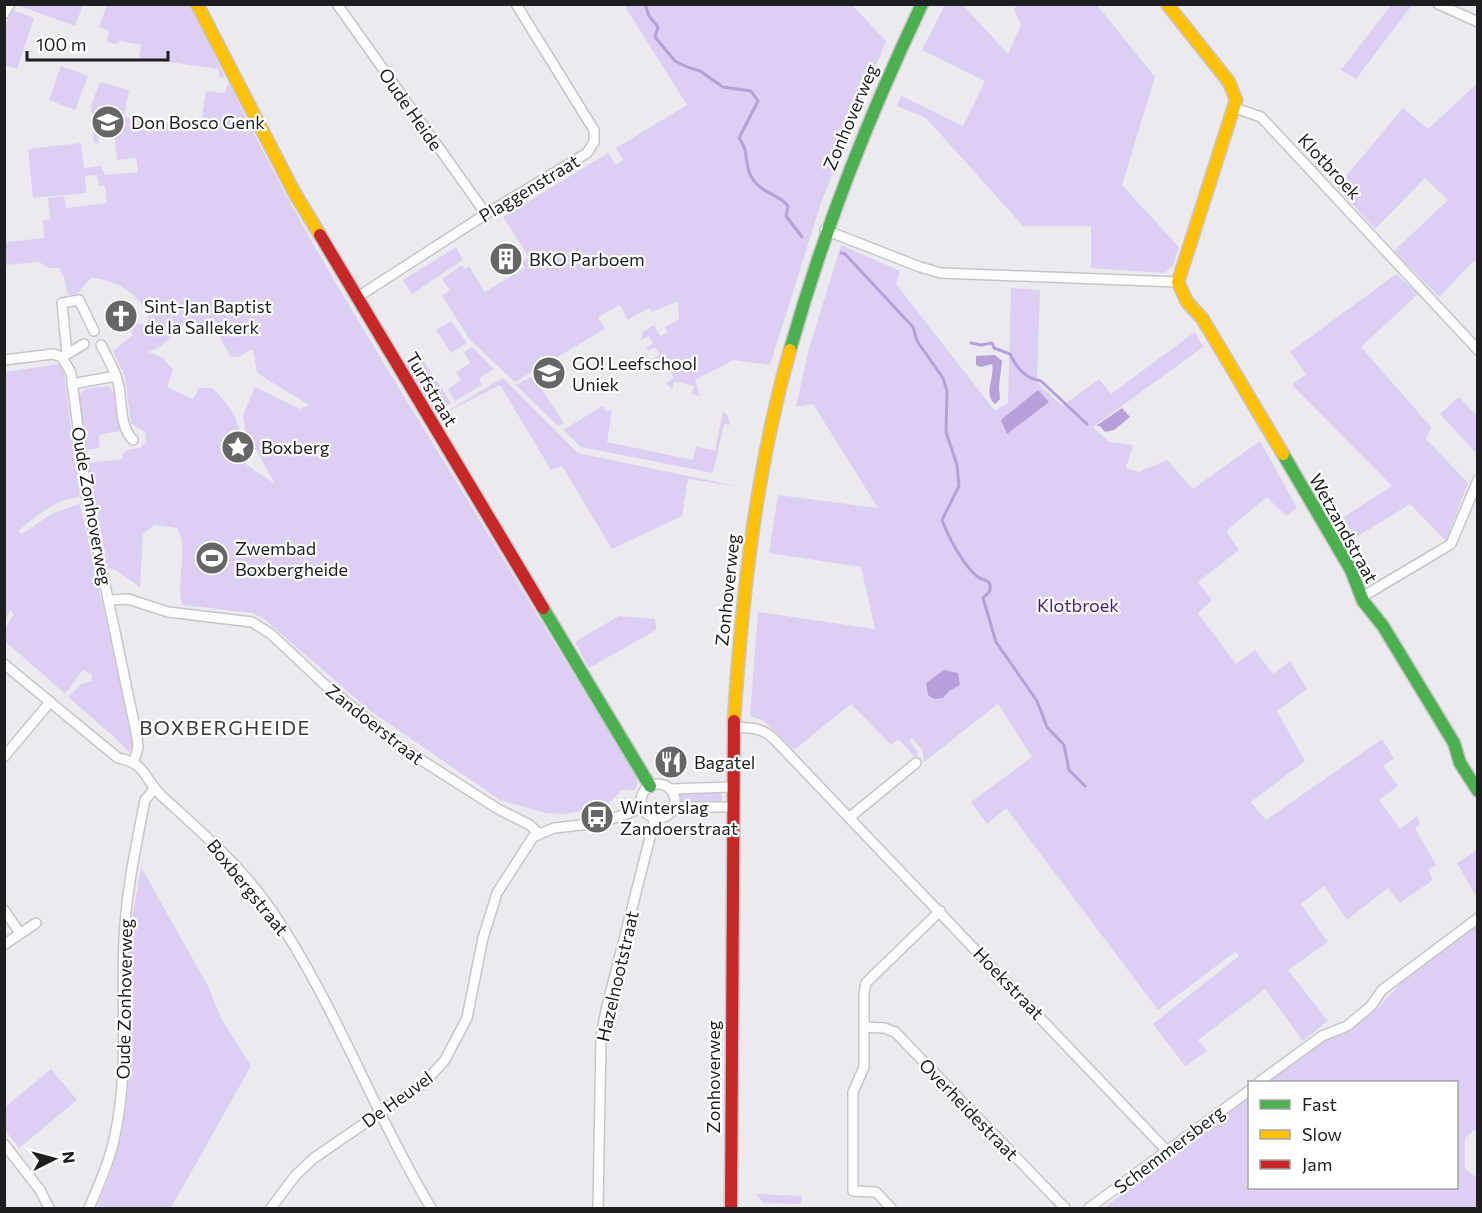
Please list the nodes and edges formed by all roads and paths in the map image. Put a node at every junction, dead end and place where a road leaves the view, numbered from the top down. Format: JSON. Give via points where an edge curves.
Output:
{"nodes":[{"id":1,"x":10,"y":4,"type":"edge"},
{"id":2,"x":197,"y":4,"type":"edge"},
{"id":3,"x":337,"y":4,"type":"edge"},
{"id":4,"x":516,"y":4,"type":"edge"},
{"id":5,"x":922,"y":4,"type":"edge"},
{"id":6,"x":1167,"y":4,"type":"edge"},
{"id":7,"x":1438,"y":4,"type":"edge"},
{"id":8,"x":4,"y":14,"type":"edge"},
{"id":9,"x":1478,"y":22,"type":"edge"},
{"id":10,"x":1235,"y":108,"type":"junction"},
{"id":11,"x":486,"y":214,"type":"junction"},
{"id":12,"x":825,"y":230,"type":"junction"},
{"id":13,"x":1178,"y":282,"type":"junction"},
{"id":14,"x":356,"y":298,"type":"junction"},
{"id":15,"x":94,"y":331,"type":"dead end"},
{"id":16,"x":84,"y":344,"type":"dead end"},
{"id":17,"x":101,"y":345,"type":"dead end"},
{"id":18,"x":1478,"y":350,"type":"edge"},
{"id":19,"x":65,"y":356,"type":"junction"},
{"id":20,"x":4,"y":360,"type":"edge"},
{"id":21,"x":116,"y":376,"type":"junction"},
{"id":22,"x":72,"y":384,"type":"junction"},
{"id":23,"x":132,"y":440,"type":"dead end"},
{"id":24,"x":1478,"y":480,"type":"edge"},
{"id":25,"x":1362,"y":597,"type":"junction"},
{"id":26,"x":110,"y":600,"type":"junction"},
{"id":27,"x":4,"y":664,"type":"edge"},
{"id":28,"x":50,"y":702,"type":"junction"},
{"id":29,"x":733,"y":727,"type":"junction"},
{"id":30,"x":4,"y":757,"type":"edge"},
{"id":31,"x":134,"y":761,"type":"junction"},
{"id":32,"x":916,"y":763,"type":"dead end"},
{"id":33,"x":1474,"y":776,"type":"edge"},
{"id":34,"x":650,"y":786,"type":"junction"},
{"id":35,"x":732,"y":787,"type":"junction"},
{"id":36,"x":154,"y":789,"type":"junction"},
{"id":37,"x":671,"y":789,"type":"junction"},
{"id":38,"x":1478,"y":791,"type":"edge"},
{"id":39,"x":675,"y":807,"type":"junction"},
{"id":40,"x":731,"y":807,"type":"junction"},
{"id":41,"x":642,"y":808,"type":"junction"},
{"id":42,"x":850,"y":817,"type":"junction"},
{"id":43,"x":655,"y":818,"type":"junction"},
{"id":44,"x":538,"y":833,"type":"junction"},
{"id":45,"x":4,"y":910,"type":"edge"},
{"id":46,"x":940,"y":911,"type":"junction"},
{"id":47,"x":1478,"y":918,"type":"edge"},
{"id":48,"x":36,"y":923,"type":"dead end"},
{"id":49,"x":20,"y":933,"type":"junction"},
{"id":50,"x":5,"y":944,"type":"edge"},
{"id":51,"x":865,"y":1027,"type":"junction"},
{"id":52,"x":1262,"y":1081,"type":"edge"},
{"id":53,"x":1248,"y":1091,"type":"edge"},
{"id":54,"x":380,"y":1114,"type":"junction"},
{"id":55,"x":4,"y":1144,"type":"edge"},
{"id":56,"x":1167,"y":1150,"type":"junction"},
{"id":57,"x":49,"y":1209,"type":"edge"},
{"id":58,"x":89,"y":1209,"type":"edge"},
{"id":59,"x":271,"y":1209,"type":"edge"},
{"id":60,"x":431,"y":1209,"type":"edge"},
{"id":61,"x":598,"y":1209,"type":"edge"},
{"id":62,"x":731,"y":1209,"type":"edge"},
{"id":63,"x":891,"y":1209,"type":"edge"},
{"id":64,"x":1065,"y":1209,"type":"edge"},
{"id":65,"x":1089,"y":1209,"type":"edge"}],
"edges":[{"from":1,"to":8,"type":"street"},
{"from":2,"to":14,"type":"street","name":"Turfstraat","via":[[268,144]]},
{"from":3,"to":11,"type":"street","name":"Oude Heide"},
{"from":4,"to":11,"type":"street","name":"Plaggenstraat","via":[[594,130],[594,142],[588,153]]},
{"from":5,"to":12,"type":"street","name":"Zonhoverweg","via":[[884,82]]},
{"from":6,"to":10,"type":"street","via":[[1229,82]]},
{"from":7,"to":9,"type":"street"},
{"from":10,"to":13,"type":"street"},
{"from":10,"to":18,"type":"street","name":"Klotbroek","via":[[1261,117]]},
{"from":11,"to":14,"type":"street","name":"Plaggenstraat"},
{"from":12,"to":13,"type":"street","via":[[941,273]]},
{"from":12,"to":29,"type":"street","name":"Zonhoverweg","via":[[782,376],[759,485],[741,609]]},
{"from":13,"to":25,"type":"street","name":"Wetzandstraat","via":[[1183,297],[1202,318],[1351,570]]},
{"from":14,"to":34,"type":"street","name":"Turfstraat"},
{"from":15,"to":19,"type":"street","name":"Oude Zonhoverweg","via":[[79,300],[62,303]]},
{"from":16,"to":19,"type":"street"},
{"from":17,"to":21,"type":"street"},
{"from":19,"to":20,"type":"street"},
{"from":19,"to":22,"type":"street","name":"Oude Zonhoverweg"},
{"from":21,"to":22,"type":"street"},
{"from":21,"to":23,"type":"street"},
{"from":22,"to":26,"type":"street","name":"Oude Zonhoverweg","via":[[84,478]]},
{"from":24,"to":25,"type":"street","via":[[1451,544]]},
{"from":25,"to":33,"type":"street","name":"Wetzandstraat","via":[[1454,743],[1460,763]]},
{"from":26,"to":31,"type":"street","name":"Oude Zonhoverweg","via":[[137,737]]},
{"from":26,"to":44,"type":"street","name":"Zandoerstraat","via":[[128,599],[168,612],[252,622],[271,634],[400,747]]},
{"from":27,"to":28,"type":"street","name":"Boxbergstraat"},
{"from":28,"to":30,"type":"street"},
{"from":28,"to":31,"type":"street","name":"Boxbergstraat","via":[[118,758]]},
{"from":29,"to":35,"type":"street","name":"Zonhoverweg"},
{"from":29,"to":42,"type":"street","name":"Hoekstraat","via":[[767,732]]},
{"from":31,"to":36,"type":"street","name":"Boxbergstraat","via":[[143,768]]},
{"from":32,"to":42,"type":"street"},
{"from":33,"to":38,"type":"street","name":"Wetzandstraat"},
{"from":34,"to":37,"type":"street","via":[[659,784]]},
{"from":34,"to":41,"type":"street","via":[[643,792]]},
{"from":35,"to":37,"type":"street"},
{"from":35,"to":40,"type":"street","name":"Zonhoverweg"},
{"from":36,"to":54,"type":"street","name":"Boxbergstraat","via":[[210,838],[268,906],[308,970]]},
{"from":36,"to":58,"type":"street","name":"Oude Zonhoverweg","via":[[145,800],[126,903],[124,1059],[119,1112],[107,1161]]},
{"from":37,"to":39,"type":"street"},
{"from":39,"to":40,"type":"street"},
{"from":39,"to":43,"type":"street","via":[[664,817]]},
{"from":40,"to":62,"type":"street","name":"Zonhoverweg"},
{"from":41,"to":43,"type":"street"},
{"from":41,"to":44,"type":"street","via":[[600,823]]},
{"from":42,"to":46,"type":"street","name":"Hoekstraat"},
{"from":43,"to":61,"type":"street","name":"Hazelnootstraat","via":[[602,1037]]},
{"from":44,"to":54,"type":"street","name":"De Heuvel","via":[[497,893],[483,938],[467,1018],[453,1048],[425,1082]]},
{"from":45,"to":49,"type":"street"},
{"from":46,"to":51,"type":"street","via":[[866,983]]},
{"from":46,"to":56,"type":"street","name":"Hoekstraat"},
{"from":47,"to":52,"type":"street","via":[[1382,990],[1371,1006],[1347,1026],[1322,1036]]},
{"from":48,"to":49,"type":"street"},
{"from":49,"to":50,"type":"street"},
{"from":51,"to":63,"type":"street","via":[[864,1067],[853,1092],[853,1191],[876,1192]]},
{"from":51,"to":64,"type":"street","name":"Overheidestraat","via":[[895,1032]]},
{"from":53,"to":56,"type":"street","name":"Schemmersberg"},
{"from":54,"to":59,"type":"street","name":"De Heuvel","via":[[314,1158]]},
{"from":54,"to":60,"type":"street","name":"Boxbergstraat"},
{"from":55,"to":57,"type":"street","via":[[40,1190]]},
{"from":56,"to":65,"type":"street","name":"Schemmersberg"}]}
